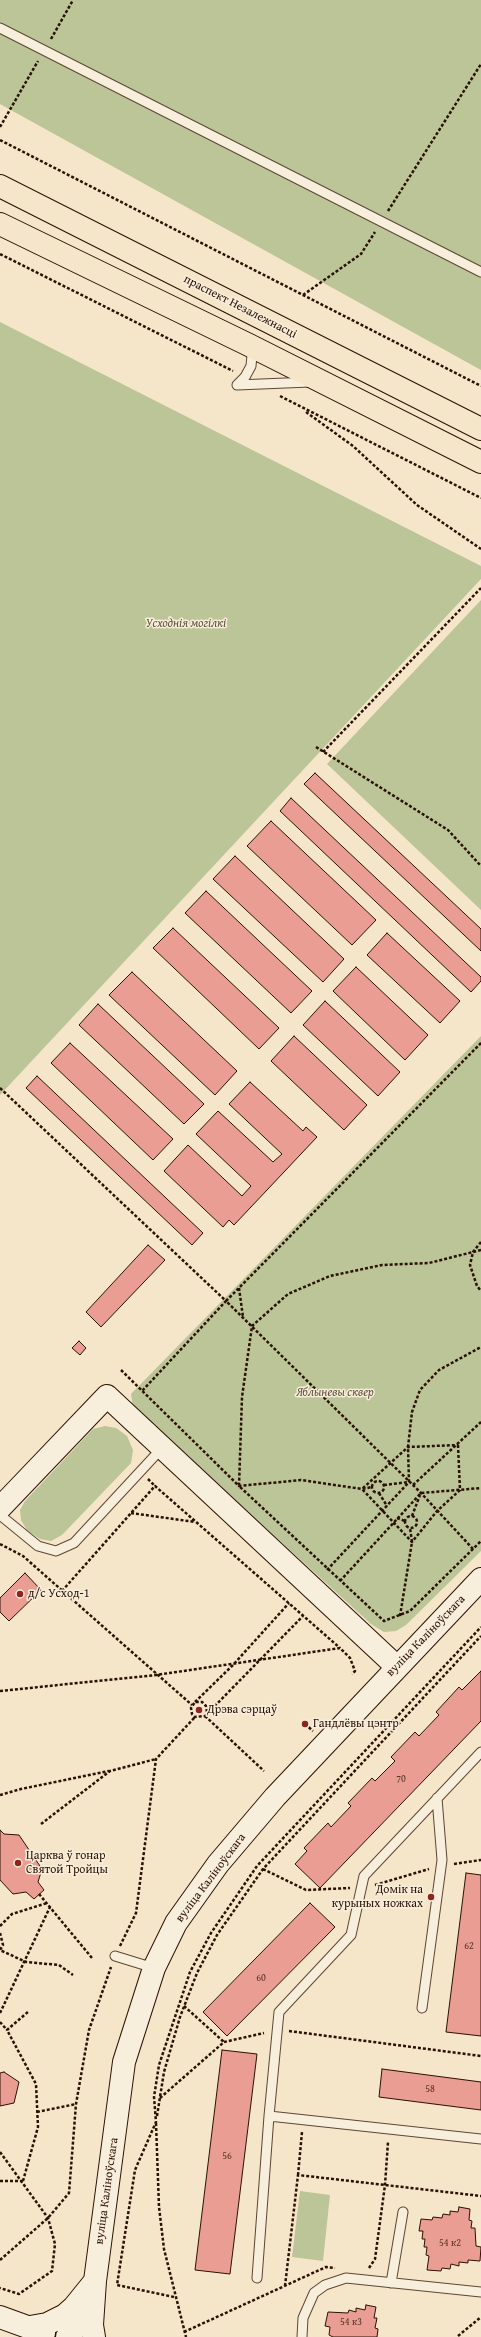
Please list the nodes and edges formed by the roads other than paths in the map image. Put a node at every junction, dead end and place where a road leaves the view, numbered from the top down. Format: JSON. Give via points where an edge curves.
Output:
{"nodes":[{"id":1,"x":0,"y":28,"type":"edge"},
{"id":2,"x":0,"y":186,"type":"edge"},
{"id":3,"x":0,"y":224,"type":"edge"},
{"id":4,"x":481,"y":272,"type":"edge"},
{"id":5,"x":249,"y":345,"type":"junction"},
{"id":6,"x":322,"y":382,"type":"junction"},
{"id":7,"x":481,"y":429,"type":"edge"},
{"id":8,"x":481,"y":462,"type":"edge"},
{"id":9,"x":162,"y":1448,"type":"junction"},
{"id":10,"x":0,"y":1508,"type":"edge"},
{"id":11,"x":0,"y":1515,"type":"edge"},
{"id":12,"x":481,"y":1579,"type":"edge"},
{"id":13,"x":396,"y":1667,"type":"junction"},
{"id":14,"x":481,"y":1752,"type":"edge"},
{"id":15,"x":437,"y":1798,"type":"junction"},
{"id":16,"x":115,"y":1956,"type":"road end"},
{"id":17,"x":154,"y":1968,"type":"junction"},
{"id":18,"x":422,"y":2008,"type":"dead end"},
{"id":19,"x":269,"y":2116,"type":"junction"},
{"id":20,"x":481,"y":2139,"type":"edge"},
{"id":21,"x":403,"y":2212,"type":"dead end"},
{"id":22,"x":257,"y":2278,"type":"dead end"},
{"id":23,"x":95,"y":2281,"type":"junction"},
{"id":24,"x":391,"y":2283,"type":"junction"},
{"id":25,"x":481,"y":2292,"type":"edge"},
{"id":26,"x":93,"y":2310,"type":"junction"},
{"id":27,"x":0,"y":2318,"type":"edge"},
{"id":28,"x":30,"y":2327,"type":"junction"},
{"id":29,"x":55,"y":2337,"type":"edge"},
{"id":30,"x":67,"y":2337,"type":"edge"},
{"id":31,"x":94,"y":2337,"type":"edge"},
{"id":32,"x":302,"y":2337,"type":"edge"}],
"edges":[{"from":1,"to":4,"type":"lane"},
{"from":2,"to":7,"type":"main road","name":"праспект Незалежнасці"},
{"from":3,"to":5,"type":"main road"},
{"from":5,"to":6,"type":"main road"},
{"from":5,"to":6,"type":"lane","via":[[252,355],[251,366],[237,385]]},
{"from":6,"to":8,"type":"main road"},
{"from":9,"to":10,"type":"main road","via":[[107,1396]]},
{"from":9,"to":11,"type":"lane","via":[[74,1543],[56,1551],[38,1546]]},
{"from":9,"to":13,"type":"main road"},
{"from":12,"to":13,"type":"main road","name":"вуліца Каліноўскага"},
{"from":13,"to":17,"type":"main road","name":"вуліца Каліноўскага","via":[[275,1797],[218,1864],[176,1923]]},
{"from":14,"to":15,"type":"lane"},
{"from":15,"to":18,"type":"lane","via":[[442,1860]]},
{"from":15,"to":19,"type":"lane","via":[[364,1876],[351,1935],[279,2012]]},
{"from":16,"to":17,"type":"lane"},
{"from":17,"to":23,"type":"main road","name":"вуліца Каліноўскага","via":[[124,2062]]},
{"from":19,"to":20,"type":"lane"},
{"from":19,"to":22,"type":"lane"},
{"from":21,"to":24,"type":"lane"},
{"from":23,"to":26,"type":"main road","name":"вуліца Каліноўскага"},
{"from":23,"to":28,"type":"main road","via":[[65,2315],[47,2324]]},
{"from":24,"to":25,"type":"lane"},
{"from":24,"to":32,"type":"lane","via":[[346,2278],[326,2285],[314,2293],[307,2305]]},
{"from":26,"to":30,"type":"main road"},
{"from":26,"to":31,"type":"main road","name":"вуліца Каліноўскага"},
{"from":27,"to":28,"type":"main road"},
{"from":28,"to":29,"type":"main road"}]}
